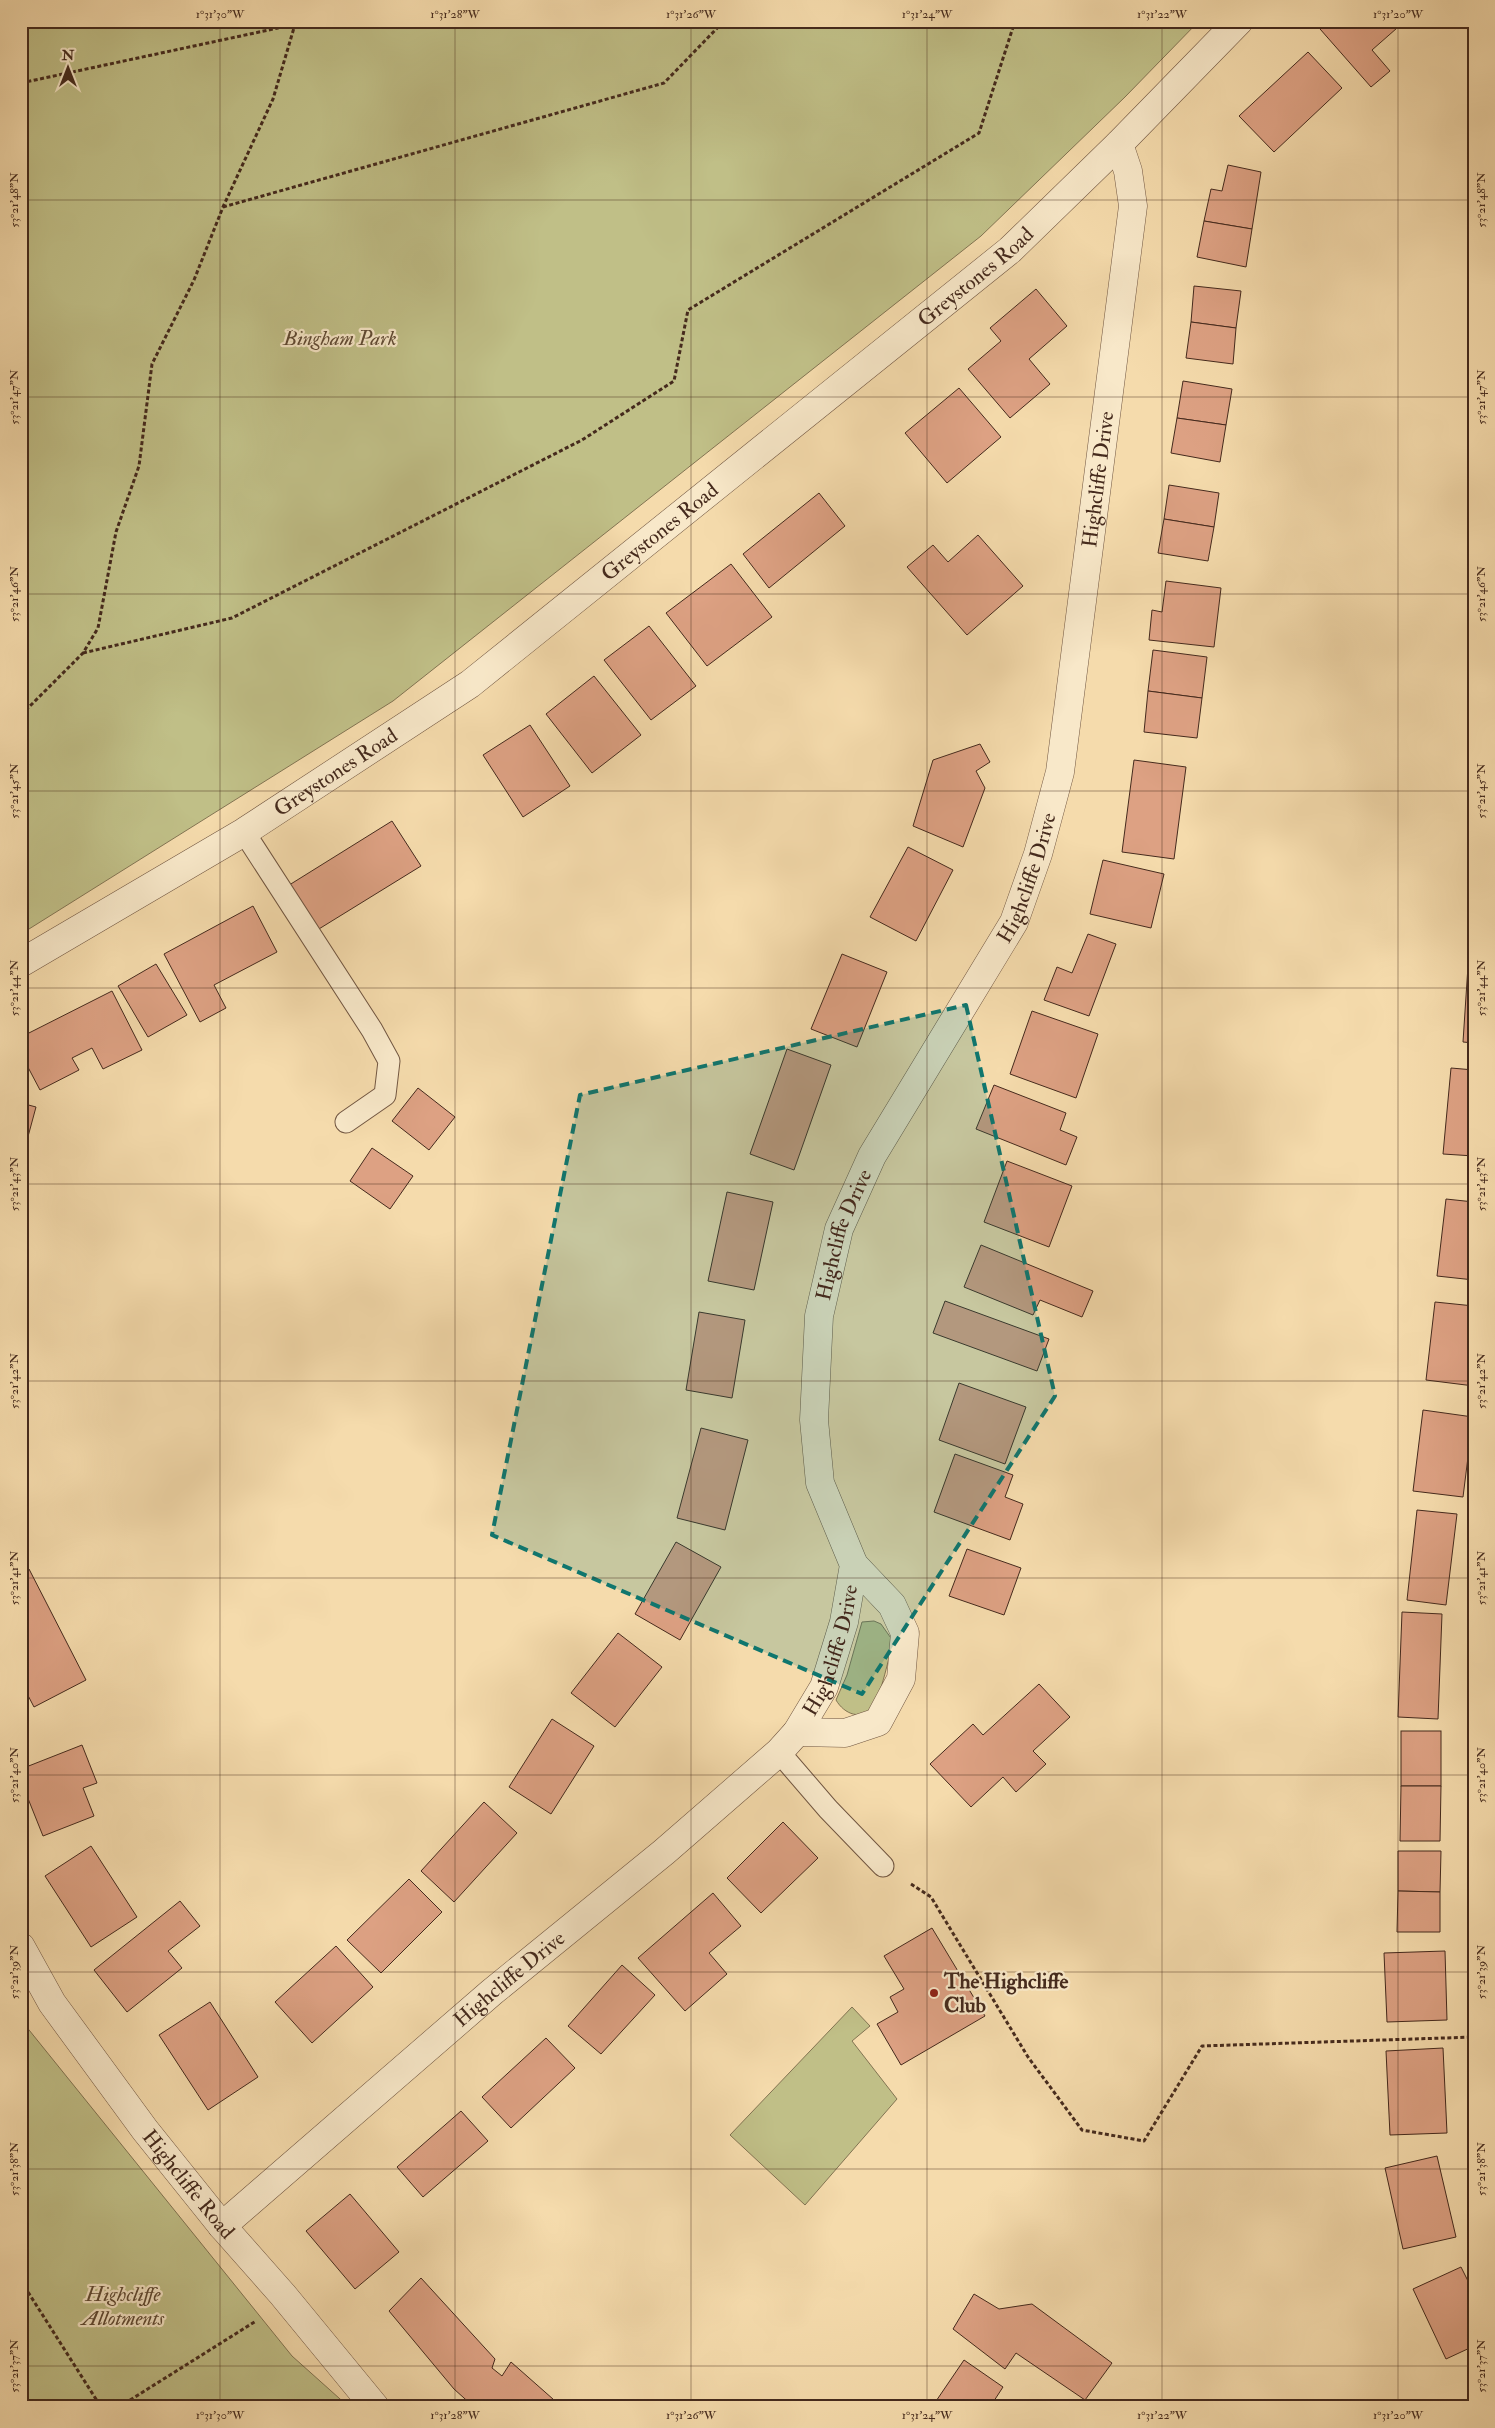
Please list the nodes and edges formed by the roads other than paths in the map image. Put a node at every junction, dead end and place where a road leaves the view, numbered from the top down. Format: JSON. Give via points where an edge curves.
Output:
{"nodes":[{"id":1,"x":1239,"y":21,"type":"edge"},
{"id":2,"x":1118,"y":144,"type":"junction"},
{"id":3,"x":244,"y":832,"type":"junction"},
{"id":4,"x":21,"y":964,"type":"edge"},
{"id":5,"x":346,"y":1122,"type":"dead end"},
{"id":6,"x":854,"y":1565,"type":"junction"},
{"id":7,"x":797,"y":1732,"type":"junction"},
{"id":8,"x":779,"y":1752,"type":"junction"},
{"id":9,"x":883,"y":1866,"type":"road end"},
{"id":10,"x":21,"y":1947,"type":"edge"},
{"id":11,"x":222,"y":2226,"type":"junction"},
{"id":12,"x":375,"y":2407,"type":"edge"}],
"edges":[{"from":1,"to":2,"type":"street","name":"Greystones Road"},
{"from":2,"to":3,"type":"street","name":"Greystones Road","via":[[1010,250],[470,684]]},
{"from":2,"to":6,"type":"street","name":"Highcliffe Drive","via":[[1128,171],[1133,206],[1060,772],[1038,854],[1014,922],[872,1156],[839,1230],[819,1316],[814,1420],[820,1483]]},
{"from":3,"to":4,"type":"street","name":"Greystones Road"},
{"from":3,"to":5,"type":"lane","via":[[389,1061],[385,1095]]},
{"from":6,"to":7,"type":"street","name":"Highcliffe Drive","via":[[835,1655],[824,1688]]},
{"from":6,"to":7,"type":"street","name":"Highcliffe Drive","via":[[892,1605],[905,1633],[900,1679],[878,1722],[845,1733]]},
{"from":7,"to":8,"type":"street","name":"Highcliffe Drive"},
{"from":8,"to":9,"type":"lane"},
{"from":8,"to":11,"type":"street","name":"Highcliffe Drive","via":[[664,1852],[492,1992]]},
{"from":10,"to":11,"type":"street","name":"Highcliffe Road","via":[[52,2003],[145,2130]]},
{"from":11,"to":12,"type":"street","name":"Highcliffe Road"}]}
